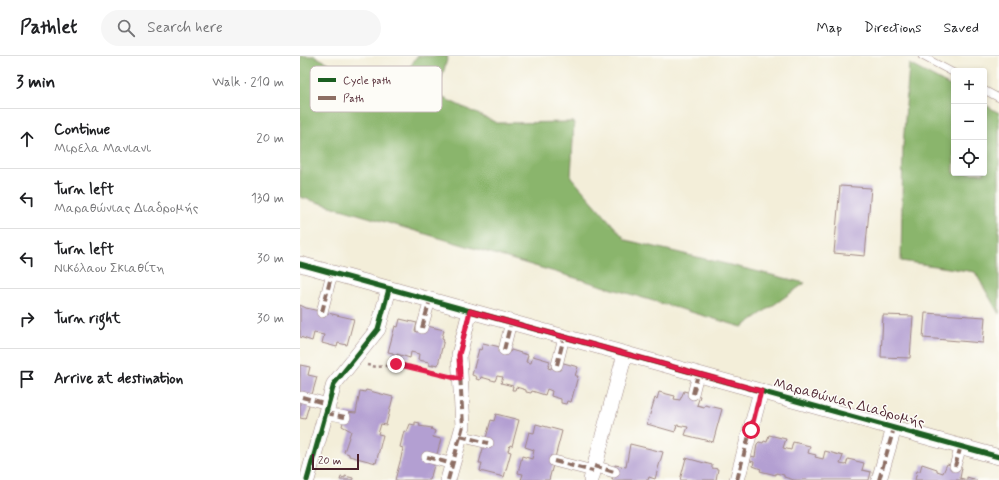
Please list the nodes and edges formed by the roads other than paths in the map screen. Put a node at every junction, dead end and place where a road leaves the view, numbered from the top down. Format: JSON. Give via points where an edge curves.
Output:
{"nodes":[{"id":1,"x":922,"y":56,"type":"edge"},
{"id":2,"x":951,"y":71,"type":"edge"},
{"id":3,"x":987,"y":92,"type":"edge"},
{"id":4,"x":999,"y":98,"type":"edge"},
{"id":5,"x":300,"y":264,"type":"edge"},
{"id":6,"x":332,"y":273,"type":"junction"},
{"id":7,"x":389,"y":289,"type":"junction"},
{"id":8,"x":430,"y":300,"type":"junction"},
{"id":9,"x":470,"y":311,"type":"junction"},
{"id":10,"x":322,"y":312,"type":"dead end"},
{"id":11,"x":512,"y":322,"type":"junction"},
{"id":12,"x":422,"y":328,"type":"dead end"},
{"id":13,"x":564,"y":337,"type":"junction"},
{"id":14,"x":504,"y":350,"type":"dead end"},
{"id":15,"x":625,"y":354,"type":"junction"},
{"id":16,"x":556,"y":364,"type":"dead end"},
{"id":17,"x":698,"y":374,"type":"junction"},
{"id":18,"x":761,"y":391,"type":"junction"},
{"id":19,"x":693,"y":394,"type":"dead end"},
{"id":20,"x":302,"y":397,"type":"dead end"},
{"id":21,"x":327,"y":409,"type":"junction"},
{"id":22,"x":345,"y":417,"type":"dead end"},
{"id":23,"x":894,"y":428,"type":"junction"},
{"id":24,"x":460,"y":436,"type":"junction"},
{"id":25,"x":488,"y":443,"type":"dead end"},
{"id":26,"x":961,"y":446,"type":"junction"},
{"id":27,"x":427,"y":457,"type":"dead end"},
{"id":28,"x":999,"y":457,"type":"edge"},
{"id":29,"x":554,"y":460,"type":"dead end"},
{"id":30,"x":955,"y":466,"type":"dead end"},
{"id":31,"x":614,"y":472,"type":"dead end"},
{"id":32,"x":593,"y":473,"type":"edge"},
{"id":33,"x":452,"y":475,"type":"edge"},
{"id":34,"x":307,"y":480,"type":"edge"},
{"id":35,"x":737,"y":480,"type":"edge"},
{"id":36,"x":879,"y":480,"type":"edge"}],
"edges":[{"from":1,"to":2,"type":"lane"},
{"from":3,"to":4,"type":"lane"},
{"from":5,"to":6,"type":"street","name":"Μαραθώνιας Διαδρομής"},
{"from":6,"to":7,"type":"street","name":"Μαραθώνιας Διαδρομής"},
{"from":6,"to":10,"type":"street"},
{"from":7,"to":8,"type":"street","name":"Μαραθώνιας Διαδρομής"},
{"from":7,"to":21,"type":"street","via":[[378,329],[334,384]]},
{"from":8,"to":9,"type":"street","name":"Μαραθώνιας Διαδρομής"},
{"from":8,"to":12,"type":"street"},
{"from":9,"to":11,"type":"street","name":"Μαραθώνιας Διαδρομής"},
{"from":9,"to":24,"type":"street","via":[[459,355],[463,426]]},
{"from":11,"to":13,"type":"street","name":"Μαραθώνιας Διαδρομής"},
{"from":11,"to":14,"type":"street"},
{"from":13,"to":15,"type":"street","name":"Μαραθώνιας Διαδρομής"},
{"from":13,"to":16,"type":"street"},
{"from":15,"to":17,"type":"street","name":"Μαραθώνιας Διαδρομής"},
{"from":15,"to":32,"type":"street"},
{"from":17,"to":18,"type":"street","name":"Μαραθώνιας Διαδρομής"},
{"from":17,"to":19,"type":"street"},
{"from":18,"to":23,"type":"street","name":"Μαραθώνιας Διαδρομής"},
{"from":18,"to":35,"type":"street"},
{"from":20,"to":21,"type":"street"},
{"from":21,"to":22,"type":"street"},
{"from":21,"to":34,"type":"street"},
{"from":23,"to":26,"type":"street","name":"Μαραθώνιας Διαδρομής"},
{"from":23,"to":36,"type":"street"},
{"from":24,"to":25,"type":"street"},
{"from":24,"to":33,"type":"street"},
{"from":26,"to":28,"type":"street","name":"Μαραθώνιας Διαδρομής"},
{"from":26,"to":30,"type":"street"},
{"from":27,"to":33,"type":"street"},
{"from":29,"to":32,"type":"street"},
{"from":31,"to":32,"type":"street"}]}
